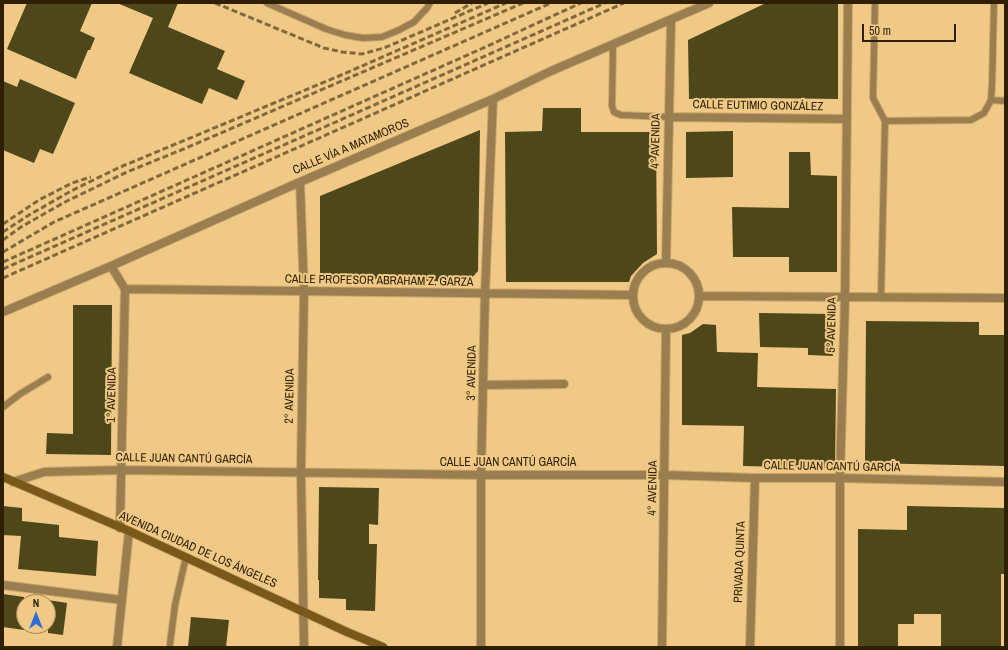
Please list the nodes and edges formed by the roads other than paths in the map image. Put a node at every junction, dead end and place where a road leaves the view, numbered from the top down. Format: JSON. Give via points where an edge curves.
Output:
{"nodes":[{"id":1,"x":267,"y":3,"type":"edge"},
{"id":2,"x":430,"y":3,"type":"edge"},
{"id":3,"x":709,"y":3,"type":"edge"},
{"id":4,"x":848,"y":3,"type":"edge"},
{"id":5,"x":875,"y":3,"type":"edge"},
{"id":6,"x":994,"y":3,"type":"edge"},
{"id":7,"x":671,"y":20,"type":"junction"},
{"id":8,"x":613,"y":44,"type":"junction"},
{"id":9,"x":493,"y":99,"type":"junction"},
{"id":10,"x":990,"y":100,"type":"junction"},
{"id":11,"x":1005,"y":101,"type":"edge"},
{"id":12,"x":668,"y":116,"type":"junction"},
{"id":13,"x":846,"y":119,"type":"junction"},
{"id":14,"x":885,"y":121,"type":"junction"},
{"id":15,"x":300,"y":182,"type":"junction"},
{"id":16,"x":666,"y":263,"type":"junction"},
{"id":17,"x":111,"y":266,"type":"junction"},
{"id":18,"x":125,"y":289,"type":"junction"},
{"id":19,"x":304,"y":292,"type":"junction"},
{"id":20,"x":485,"y":294,"type":"junction"},
{"id":21,"x":632,"y":295,"type":"junction"},
{"id":22,"x":699,"y":296,"type":"junction"},
{"id":23,"x":845,"y":298,"type":"junction"},
{"id":24,"x":881,"y":298,"type":"junction"},
{"id":25,"x":1005,"y":298,"type":"edge"},
{"id":26,"x":3,"y":312,"type":"edge"},
{"id":27,"x":666,"y":329,"type":"junction"},
{"id":28,"x":48,"y":376,"type":"dead end"},
{"id":29,"x":564,"y":384,"type":"dead end"},
{"id":30,"x":484,"y":385,"type":"junction"},
{"id":31,"x":3,"y":407,"type":"edge"},
{"id":32,"x":122,"y":470,"type":"junction"},
{"id":33,"x":302,"y":472,"type":"junction"},
{"id":34,"x":481,"y":475,"type":"junction"},
{"id":35,"x":665,"y":475,"type":"junction"},
{"id":36,"x":3,"y":477,"type":"edge"},
{"id":37,"x":755,"y":478,"type":"junction"},
{"id":38,"x":840,"y":478,"type":"junction"},
{"id":39,"x":13,"y":482,"type":"junction"},
{"id":40,"x":1005,"y":482,"type":"edge"},
{"id":41,"x":120,"y":528,"type":"junction"},
{"id":42,"x":129,"y":531,"type":"junction"},
{"id":43,"x":186,"y":557,"type":"junction"},
{"id":44,"x":3,"y":585,"type":"edge"},
{"id":45,"x":122,"y":600,"type":"junction"},
{"id":46,"x":303,"y":612,"type":"junction"},
{"id":47,"x":170,"y":644,"type":"dead end"},
{"id":48,"x":117,"y":647,"type":"edge"},
{"id":49,"x":304,"y":647,"type":"edge"},
{"id":50,"x":383,"y":647,"type":"edge"},
{"id":51,"x":480,"y":647,"type":"edge"},
{"id":52,"x":662,"y":647,"type":"edge"},
{"id":53,"x":750,"y":647,"type":"edge"},
{"id":54,"x":840,"y":647,"type":"edge"}],
"edges":[{"from":1,"to":2,"type":"lane","via":[[326,29],[363,38],[382,37],[399,30],[414,22]]},
{"from":3,"to":7,"type":"street","name":"CALLE VÍA A MATAMOROS"},
{"from":4,"to":13,"type":"street","name":"5° AVENIDA"},
{"from":5,"to":14,"type":"lane","via":[[873,98]]},
{"from":6,"to":10,"type":"lane"},
{"from":7,"to":8,"type":"street","name":"CALLE VÍA A MATAMOROS"},
{"from":7,"to":12,"type":"street","name":"4° AVENIDA"},
{"from":8,"to":9,"type":"street","name":"CALLE VÍA A MATAMOROS"},
{"from":8,"to":12,"type":"lane","via":[[614,112],[621,116]]},
{"from":9,"to":15,"type":"street","name":"CALLE VÍA A MATAMOROS"},
{"from":9,"to":20,"type":"street","name":"3° AVENIDA"},
{"from":10,"to":11,"type":"lane"},
{"from":10,"to":14,"type":"lane","via":[[984,113],[971,120]]},
{"from":12,"to":13,"type":"street","name":"CALLE EUTIMIO GONZÁLEZ"},
{"from":12,"to":16,"type":"street","name":"4° AVENIDA"},
{"from":13,"to":23,"type":"street","name":"5° AVENIDA"},
{"from":14,"to":24,"type":"lane"},
{"from":15,"to":17,"type":"street","name":"CALLE VÍA A MATAMOROS"},
{"from":15,"to":19,"type":"street","name":"2° AVENIDA"},
{"from":16,"to":21,"type":"street","via":[[651,266],[642,273],[635,283]]},
{"from":16,"to":22,"type":"street","via":[[684,268],[692,276]]},
{"from":17,"to":18,"type":"street"},
{"from":17,"to":26,"type":"street","name":"CALLE VÍA A MATAMOROS"},
{"from":18,"to":19,"type":"street","name":"CALLE PROFESOR ABRAHAM Z. GARZA"},
{"from":18,"to":32,"type":"street","name":"1° AVENIDA"},
{"from":19,"to":20,"type":"street","name":"CALLE PROFESOR ABRAHAM Z. GARZA"},
{"from":19,"to":33,"type":"street","name":"2° AVENIDA"},
{"from":20,"to":21,"type":"street","name":"CALLE PROFESOR ABRAHAM Z. GARZA"},
{"from":20,"to":30,"type":"street","name":"3° AVENIDA"},
{"from":21,"to":27,"type":"street","via":[[638,315],[655,328]]},
{"from":22,"to":23,"type":"street"},
{"from":22,"to":27,"type":"street","via":[[698,306],[686,323]]},
{"from":23,"to":24,"type":"street"},
{"from":23,"to":38,"type":"street","name":"5° AVENIDA"},
{"from":24,"to":25,"type":"street"},
{"from":27,"to":35,"type":"street","name":"4° AVENIDA"},
{"from":28,"to":31,"type":"lane"},
{"from":29,"to":30,"type":"street"},
{"from":30,"to":34,"type":"street","name":"3° AVENIDA"},
{"from":32,"to":33,"type":"street","name":"CALLE JUAN CANTÚ GARCÍA"},
{"from":32,"to":39,"type":"street","name":"CALLE JUAN CANTÚ GARCÍA","via":[[44,472]]},
{"from":32,"to":41,"type":"street","name":"1° AVENIDA"},
{"from":33,"to":34,"type":"street","name":"CALLE JUAN CANTÚ GARCÍA"},
{"from":33,"to":46,"type":"street","name":"2° AVENIDA"},
{"from":34,"to":35,"type":"street","name":"CALLE JUAN CANTÚ GARCÍA"},
{"from":34,"to":51,"type":"street","name":"3° AVENIDA"},
{"from":35,"to":37,"type":"street","name":"CALLE JUAN CANTÚ GARCÍA"},
{"from":35,"to":52,"type":"street","name":"4° AVENIDA"},
{"from":36,"to":39,"type":"street","name":"AVENIDA CIUDAD DE LOS ÁNGELES"},
{"from":37,"to":38,"type":"street","name":"CALLE JUAN CANTÚ GARCÍA"},
{"from":37,"to":53,"type":"street","name":"PRIVADA QUINTA"},
{"from":38,"to":40,"type":"street","name":"CALLE JUAN CANTÚ GARCÍA"},
{"from":38,"to":54,"type":"street","name":"5° AVENIDA"},
{"from":39,"to":41,"type":"street","name":"AVENIDA CIUDAD DE LOS ÁNGELES"},
{"from":41,"to":42,"type":"street","name":"AVENIDA CIUDAD DE LOS ÁNGELES"},
{"from":42,"to":43,"type":"street","name":"AVENIDA CIUDAD DE LOS ÁNGELES"},
{"from":42,"to":45,"type":"street"},
{"from":43,"to":46,"type":"street","name":"AVENIDA CIUDAD DE LOS ÁNGELES"},
{"from":43,"to":47,"type":"lane","via":[[175,605]]},
{"from":44,"to":45,"type":"street"},
{"from":45,"to":48,"type":"street"},
{"from":46,"to":49,"type":"street","name":"2° AVENIDA"},
{"from":46,"to":50,"type":"street","name":"AVENIDA CIUDAD DE LOS ÁNGELES"}]}
